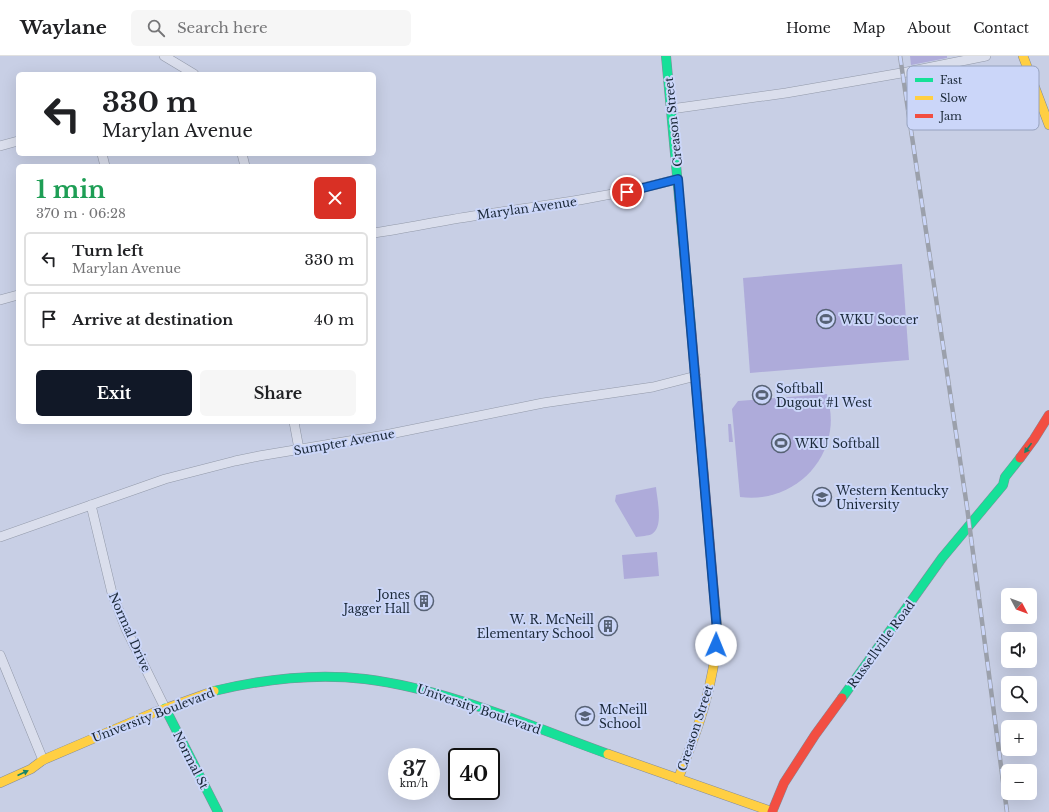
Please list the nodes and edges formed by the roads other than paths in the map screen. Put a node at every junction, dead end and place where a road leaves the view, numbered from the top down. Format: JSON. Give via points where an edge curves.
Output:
{"nodes":[{"id":1,"x":164,"y":56,"type":"edge"},
{"id":2,"x":666,"y":56,"type":"edge"},
{"id":3,"x":986,"y":56,"type":"edge"},
{"id":4,"x":1023,"y":56,"type":"edge"},
{"id":5,"x":937,"y":66,"type":"edge"},
{"id":6,"x":1027,"y":66,"type":"edge"},
{"id":7,"x":907,"y":71,"type":"edge"},
{"id":8,"x":191,"y":72,"type":"edge"},
{"id":9,"x":1039,"y":98,"type":"edge"},
{"id":10,"x":671,"y":109,"type":"junction"},
{"id":11,"x":1049,"y":125,"type":"edge"},
{"id":12,"x":16,"y":142,"type":"edge"},
{"id":13,"x":0,"y":146,"type":"edge"},
{"id":14,"x":678,"y":179,"type":"junction"},
{"id":15,"x":376,"y":233,"type":"edge"},
{"id":16,"x":16,"y":296,"type":"edge"},
{"id":17,"x":0,"y":300,"type":"edge"},
{"id":18,"x":696,"y":376,"type":"junction"},
{"id":19,"x":1049,"y":415,"type":"edge"},
{"id":20,"x":294,"y":424,"type":"edge"},
{"id":21,"x":299,"y":449,"type":"junction"},
{"id":22,"x":1035,"y":453,"type":"dead end"},
{"id":23,"x":1002,"y":485,"type":"junction"},
{"id":24,"x":91,"y":505,"type":"junction"},
{"id":25,"x":0,"y":537,"type":"edge"},
{"id":26,"x":0,"y":655,"type":"edge"},
{"id":27,"x":165,"y":708,"type":"junction"},
{"id":28,"x":43,"y":760,"type":"junction"},
{"id":29,"x":0,"y":774,"type":"edge"},
{"id":30,"x":678,"y":780,"type":"junction"},
{"id":31,"x":0,"y":783,"type":"edge"},
{"id":32,"x":218,"y":812,"type":"edge"},
{"id":33,"x":772,"y":812,"type":"edge"}],
"edges":[{"from":1,"to":8,"type":"street"},
{"from":2,"to":10,"type":"main road","name":"Creason Street"},
{"from":3,"to":5,"type":"street"},
{"from":4,"to":6,"type":"main road"},
{"from":7,"to":10,"type":"street"},
{"from":9,"to":11,"type":"main road"},
{"from":10,"to":14,"type":"main road","name":"Creason Street"},
{"from":12,"to":13,"type":"street"},
{"from":14,"to":15,"type":"street","name":"Marylan Avenue","via":[[576,201]]},
{"from":14,"to":18,"type":"main road","name":"Creason Street"},
{"from":16,"to":17,"type":"street"},
{"from":18,"to":21,"type":"street","name":"Sumpter Avenue","via":[[653,387],[543,403],[377,437]]},
{"from":18,"to":30,"type":"main road","name":"Creason Street","via":[[717,631],[708,693]]},
{"from":19,"to":23,"type":"main road","name":"Russellville Road","one_way":true},
{"from":20,"to":21,"type":"street"},
{"from":21,"to":24,"type":"street","name":"Sumpter Avenue","via":[[181,475]]},
{"from":22,"to":23,"type":"main road","name":"Russellville Road","via":[[1010,482]]},
{"from":23,"to":33,"type":"main road","name":"Russellville Road","via":[[942,558],[816,735],[784,783]]},
{"from":24,"to":25,"type":"street","name":"Sumpter Avenue"},
{"from":24,"to":27,"type":"street","name":"Normal Drive","via":[[114,599]]},
{"from":26,"to":28,"type":"street"},
{"from":27,"to":28,"type":"main road","name":"University Boulevard"},
{"from":27,"to":30,"type":"main road","name":"University Boulevard","via":[[211,692],[260,681],[312,677],[375,680],[452,698]]},
{"from":27,"to":32,"type":"main road","name":"Normal St"},
{"from":28,"to":29,"type":"main road","name":"University Boulevard","via":[[27,762]]},
{"from":31,"to":28,"type":"main road","name":"University Boulevard","one_way":true,"via":[[31,769]]},
{"from":30,"to":33,"type":"main road","name":"University Boulevard"}]}
